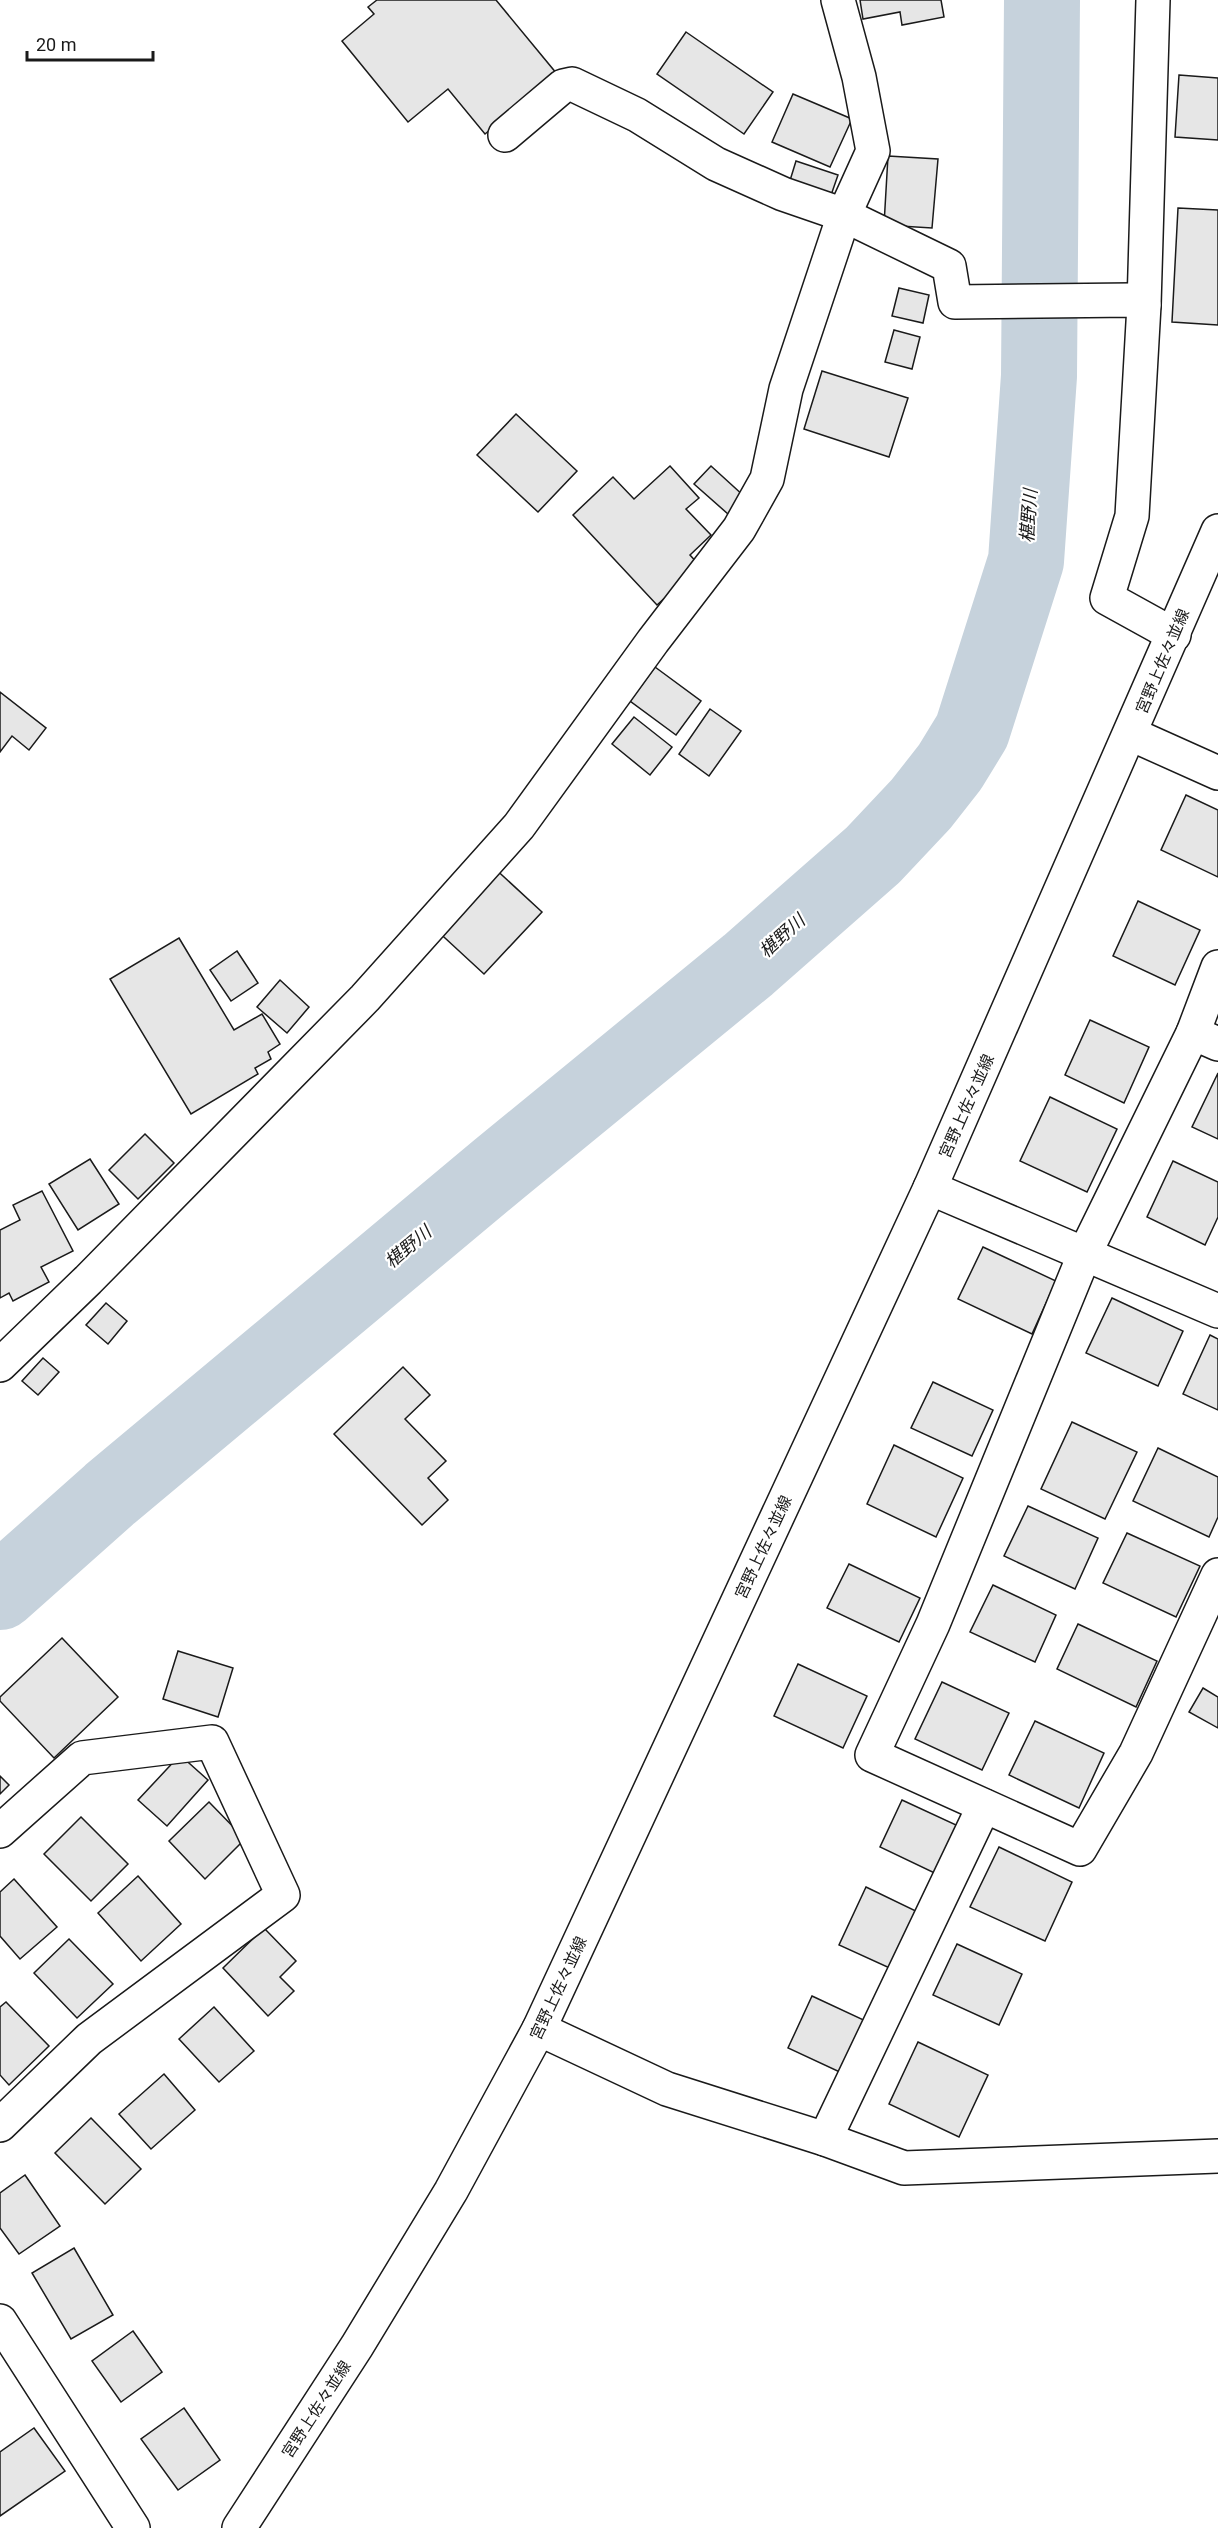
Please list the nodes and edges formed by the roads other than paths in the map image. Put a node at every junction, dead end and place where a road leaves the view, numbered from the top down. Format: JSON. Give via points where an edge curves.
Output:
{"nodes":[{"id":1,"x":838,"y":0,"type":"edge"},
{"id":2,"x":1153,"y":0,"type":"edge"},
{"id":3,"x":505,"y":135,"type":"dead end"},
{"id":4,"x":844,"y":215,"type":"junction"},
{"id":5,"x":1139,"y":303,"type":"junction"},
{"id":6,"x":1218,"y":531,"type":"edge"},
{"id":7,"x":1173,"y":635,"type":"junction"},
{"id":8,"x":1131,"y":734,"type":"junction"},
{"id":9,"x":1218,"y":773,"type":"edge"},
{"id":10,"x":1218,"y":967,"type":"edge"},
{"id":11,"x":1205,"y":1038,"type":"edge"},
{"id":12,"x":930,"y":1188,"type":"junction"},
{"id":13,"x":1084,"y":1253,"type":"junction"},
{"id":14,"x":1218,"y":1311,"type":"edge"},
{"id":15,"x":0,"y":1365,"type":"edge"},
{"id":16,"x":1218,"y":1575,"type":"edge"},
{"id":17,"x":984,"y":1806,"type":"junction"},
{"id":18,"x":0,"y":1831,"type":"edge"},
{"id":19,"x":539,"y":2029,"type":"junction"},
{"id":20,"x":0,"y":2125,"type":"edge"},
{"id":21,"x":825,"y":2139,"type":"junction"},
{"id":22,"x":1218,"y":2156,"type":"edge"},
{"id":23,"x":0,"y":2321,"type":"edge"},
{"id":24,"x":133,"y":2528,"type":"edge"},
{"id":25,"x":239,"y":2528,"type":"edge"}],
"edges":[{"from":1,"to":4,"type":"street","via":[[859,77],[873,151]]},
{"from":2,"to":5,"type":"street"},
{"from":3,"to":4,"type":"street","via":[[563,86],[572,84],[637,115],[716,164],[783,194]]},
{"from":4,"to":5,"type":"street","via":[[949,266],[955,302]]},
{"from":4,"to":15,"type":"street","via":[[786,389],[767,479],[739,529],[511,834],[365,998]]},
{"from":5,"to":7,"type":"street","via":[[1132,516],[1107,598]]},
{"from":6,"to":7,"type":"street","name":"宮野上佐々並線"},
{"from":7,"to":8,"type":"street","name":"宮野上佐々並線"},
{"from":8,"to":9,"type":"street"},
{"from":8,"to":12,"type":"street","name":"宮野上佐々並線"},
{"from":10,"to":11,"type":"street"},
{"from":11,"to":13,"type":"street"},
{"from":12,"to":13,"type":"street"},
{"from":12,"to":19,"type":"street","name":"宮野上佐々並線"},
{"from":13,"to":14,"type":"street"},
{"from":13,"to":17,"type":"street","via":[[933,1624],[872,1755]]},
{"from":16,"to":17,"type":"street","via":[[1136,1754],[1080,1849]]},
{"from":17,"to":21,"type":"street"},
{"from":18,"to":20,"type":"street","via":[[82,1758],[212,1743],[283,1895],[89,2039]]},
{"from":19,"to":21,"type":"street","via":[[667,2089]]},
{"from":19,"to":25,"type":"street","name":"宮野上佐々並線","via":[[439,2211]]},
{"from":21,"to":22,"type":"street","via":[[904,2168]]},
{"from":23,"to":24,"type":"street"}]}
